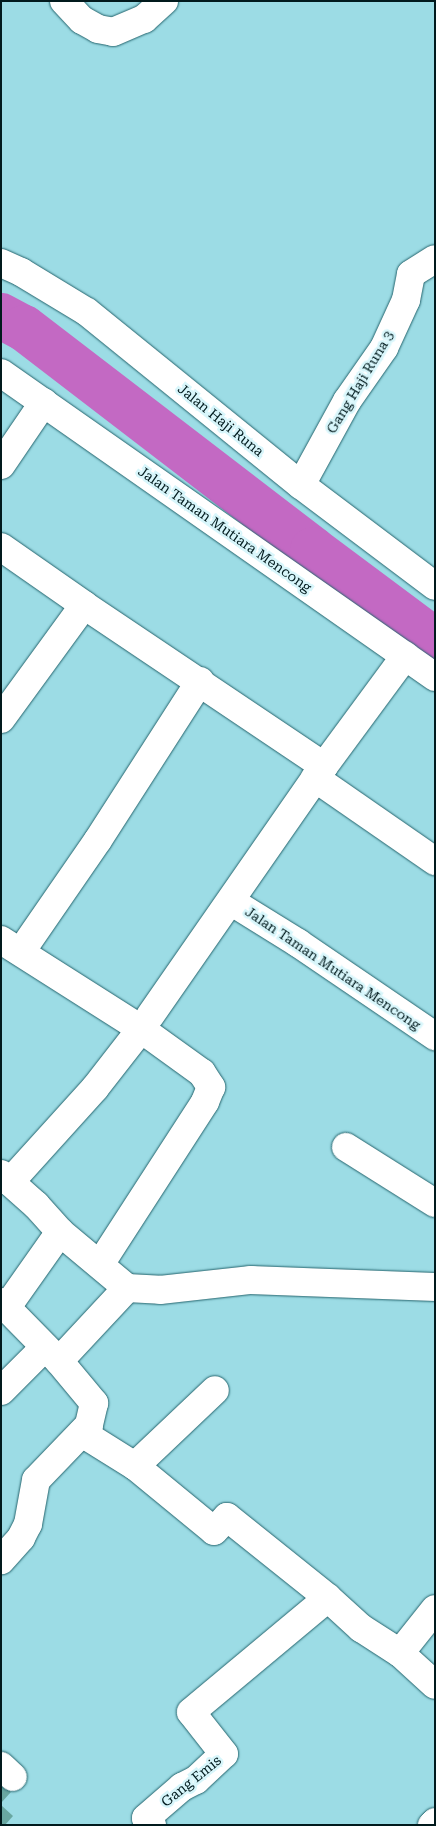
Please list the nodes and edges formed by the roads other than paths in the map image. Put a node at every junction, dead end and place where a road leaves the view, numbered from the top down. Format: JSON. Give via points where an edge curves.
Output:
{"nodes":[{"id":1,"x":64,"y":1,"type":"edge"},
{"id":2,"x":164,"y":1,"type":"edge"},
{"id":3,"x":435,"y":259,"type":"edge"},
{"id":4,"x":1,"y":263,"type":"edge"},
{"id":5,"x":1,"y":372,"type":"edge"},
{"id":6,"x":44,"y":402,"type":"junction"},
{"id":7,"x":1,"y":465,"type":"edge"},
{"id":8,"x":301,"y":484,"type":"junction"},
{"id":9,"x":1,"y":546,"type":"edge"},
{"id":10,"x":435,"y":586,"type":"edge"},
{"id":11,"x":84,"y":606,"type":"junction"},
{"id":12,"x":406,"y":656,"type":"junction"},
{"id":13,"x":435,"y":677,"type":"edge"},
{"id":14,"x":200,"y":682,"type":"junction"},
{"id":15,"x":1,"y":719,"type":"edge"},
{"id":16,"x":320,"y":772,"type":"junction"},
{"id":17,"x":435,"y":861,"type":"edge"},
{"id":18,"x":232,"y":902,"type":"junction"},
{"id":19,"x":1,"y":940,"type":"edge"},
{"id":20,"x":29,"y":940,"type":"dead end"},
{"id":21,"x":146,"y":1022,"type":"junction"},
{"id":22,"x":435,"y":1036,"type":"edge"},
{"id":23,"x":346,"y":1147,"type":"dead end"},
{"id":24,"x":6,"y":1178,"type":"edge"},
{"id":25,"x":435,"y":1204,"type":"edge"},
{"id":26,"x":60,"y":1232,"type":"junction"},
{"id":27,"x":100,"y":1264,"type":"junction"},
{"id":28,"x":435,"y":1287,"type":"edge"},
{"id":29,"x":127,"y":1288,"type":"junction"},
{"id":30,"x":4,"y":1304,"type":"edge"},
{"id":31,"x":52,"y":1354,"type":"junction"},
{"id":32,"x":214,"y":1390,"type":"dead end"},
{"id":33,"x":1,"y":1391,"type":"edge"},
{"id":34,"x":82,"y":1433,"type":"junction"},
{"id":35,"x":135,"y":1466,"type":"junction"},
{"id":36,"x":1,"y":1560,"type":"edge"},
{"id":37,"x":328,"y":1598,"type":"junction"},
{"id":38,"x":435,"y":1609,"type":"edge"},
{"id":39,"x":400,"y":1653,"type":"junction"},
{"id":40,"x":435,"y":1685,"type":"edge"},
{"id":41,"x":152,"y":1825,"type":"edge"}],
"edges":[{"from":1,"to":2,"type":"street","via":[[82,20],[98,29],[114,32],[144,19]]},
{"from":3,"to":8,"type":"street","name":"Gang Haji Runa 3","via":[[411,274],[406,300],[384,348],[347,401]]},
{"from":4,"to":8,"type":"street","name":"Jalan Haji Runa","via":[[87,312]]},
{"from":5,"to":6,"type":"street","name":"Jalan Taman Mutiara Mencong"},
{"from":6,"to":7,"type":"street"},
{"from":6,"to":12,"type":"street","name":"Jalan Taman Mutiara Mencong"},
{"from":8,"to":10,"type":"street","name":"Jalan Haji Runa"},
{"from":9,"to":11,"type":"street"},
{"from":11,"to":14,"type":"street"},
{"from":11,"to":15,"type":"street"},
{"from":12,"to":13,"type":"street","name":"Jalan Taman Mutiara Mencong"},
{"from":12,"to":16,"type":"street","name":"Jalan Taman Mutiara Mencong"},
{"from":14,"to":16,"type":"street"},
{"from":14,"to":20,"type":"street"},
{"from":16,"to":17,"type":"street"},
{"from":16,"to":18,"type":"street","name":"Jalan Taman Mutiara Mencong"},
{"from":18,"to":21,"type":"street","name":"Jalan Taman Mutiara Mencong"},
{"from":18,"to":22,"type":"street","name":"Jalan Taman Mutiara Mencong"},
{"from":19,"to":21,"type":"street"},
{"from":21,"to":24,"type":"street","name":"Jalan Taman Mutiara Mencong","via":[[95,1088]]},
{"from":21,"to":27,"type":"street","via":[[202,1073],[211,1087],[205,1102]]},
{"from":23,"to":25,"type":"street"},
{"from":24,"to":26,"type":"street"},
{"from":26,"to":27,"type":"street"},
{"from":26,"to":30,"type":"street"},
{"from":27,"to":29,"type":"street"},
{"from":28,"to":29,"type":"street","via":[[251,1280],[160,1290]]},
{"from":29,"to":31,"type":"street"},
{"from":30,"to":31,"type":"street"},
{"from":31,"to":33,"type":"street"},
{"from":31,"to":34,"type":"street","via":[[94,1403],[89,1425]]},
{"from":32,"to":35,"type":"street"},
{"from":34,"to":35,"type":"street"},
{"from":34,"to":36,"type":"street","via":[[36,1480],[28,1524],[21,1538]]},
{"from":35,"to":37,"type":"street","via":[[214,1531],[227,1517]]},
{"from":37,"to":39,"type":"street","via":[[361,1628]]},
{"from":37,"to":41,"type":"street","name":"Gang Emis","via":[[191,1712],[224,1754],[146,1818]]},
{"from":38,"to":39,"type":"street"},
{"from":39,"to":40,"type":"street"}]}
